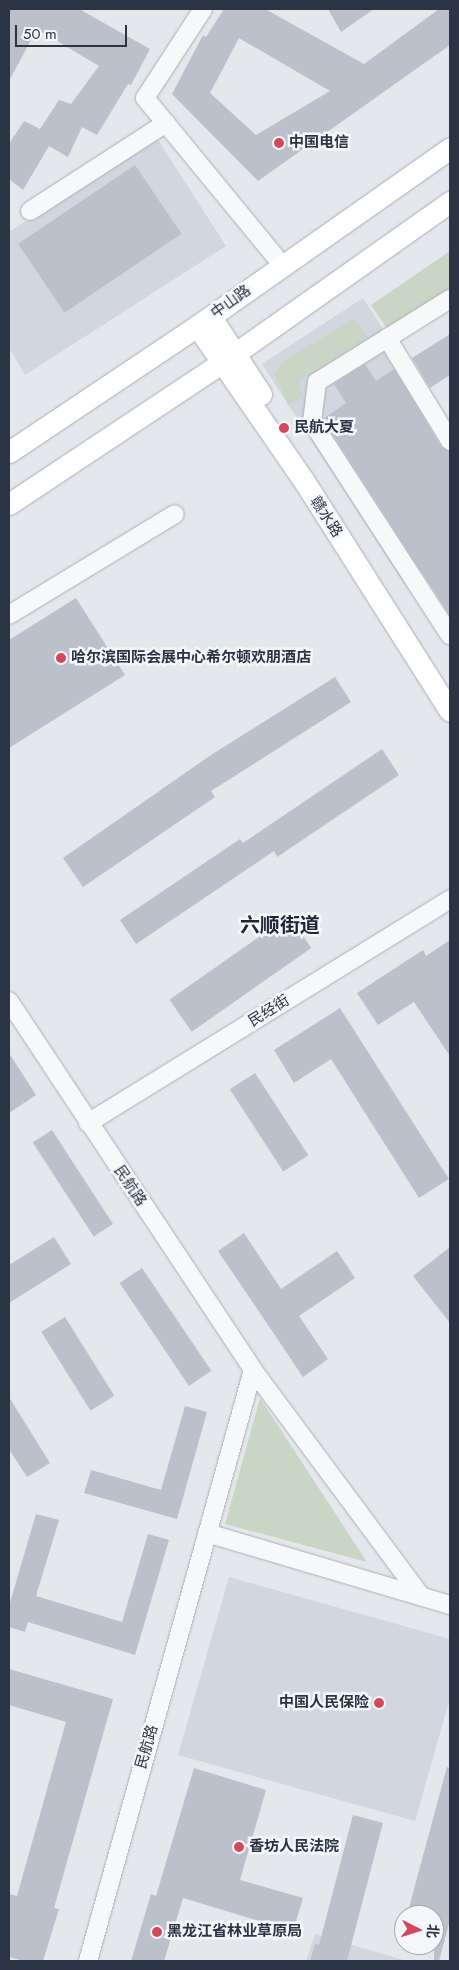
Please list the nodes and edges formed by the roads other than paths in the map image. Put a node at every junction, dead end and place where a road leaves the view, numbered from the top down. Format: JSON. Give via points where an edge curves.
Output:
{"nodes":[{"id":1,"x":203,"y":9,"type":"edge"},
{"id":2,"x":166,"y":123,"type":"junction"},
{"id":3,"x":450,"y":148,"type":"edge"},
{"id":4,"x":450,"y":202,"type":"edge"},
{"id":5,"x":30,"y":211,"type":"dead end"},
{"id":6,"x":282,"y":265,"type":"junction"},
{"id":7,"x":450,"y":299,"type":"edge"},
{"id":8,"x":204,"y":321,"type":"junction"},
{"id":9,"x":387,"y":338,"type":"junction"},
{"id":10,"x":229,"y":358,"type":"junction"},
{"id":11,"x":450,"y":441,"type":"edge"},
{"id":12,"x":9,"y":452,"type":"edge"},
{"id":13,"x":9,"y":504,"type":"edge"},
{"id":14,"x":174,"y":514,"type":"dead end"},
{"id":15,"x":9,"y":615,"type":"edge"},
{"id":16,"x":450,"y":635,"type":"edge"},
{"id":17,"x":450,"y":689,"type":"edge"},
{"id":18,"x":450,"y":711,"type":"edge"},
{"id":19,"x":450,"y":899,"type":"edge"},
{"id":20,"x":9,"y":1001,"type":"edge"},
{"id":21,"x":88,"y":1123,"type":"junction"},
{"id":22,"x":253,"y":1370,"type":"junction"},
{"id":23,"x":207,"y":1533,"type":"junction"},
{"id":24,"x":421,"y":1596,"type":"junction"},
{"id":25,"x":450,"y":1606,"type":"edge"},
{"id":26,"x":88,"y":1961,"type":"edge"}],
"edges":[{"from":1,"to":2,"type":"street","via":[[146,98]]},
{"from":2,"to":5,"type":"street"},
{"from":2,"to":6,"type":"street"},
{"from":3,"to":6,"type":"main road","name":"中山路"},
{"from":4,"to":10,"type":"main road"},
{"from":6,"to":8,"type":"main road","name":"中山路"},
{"from":7,"to":9,"type":"street"},
{"from":8,"to":10,"type":"main road","name":"赣水路"},
{"from":8,"to":12,"type":"main road","name":"中山路"},
{"from":9,"to":11,"type":"street"},
{"from":9,"to":16,"type":"street","via":[[317,382],[312,422]]},
{"from":10,"to":13,"type":"main road"},
{"from":10,"to":17,"type":"main road","name":"赣水路"},
{"from":10,"to":18,"type":"main road","name":"赣水路"},
{"from":14,"to":15,"type":"street"},
{"from":19,"to":21,"type":"street","name":"民经街"},
{"from":20,"to":21,"type":"street","name":"民航路"},
{"from":21,"to":22,"type":"street","name":"民航路"},
{"from":22,"to":23,"type":"street","name":"民航路"},
{"from":22,"to":24,"type":"street","name":"民航路"},
{"from":23,"to":24,"type":"street"},
{"from":23,"to":26,"type":"street","name":"民航路"},
{"from":24,"to":25,"type":"street"}]}
